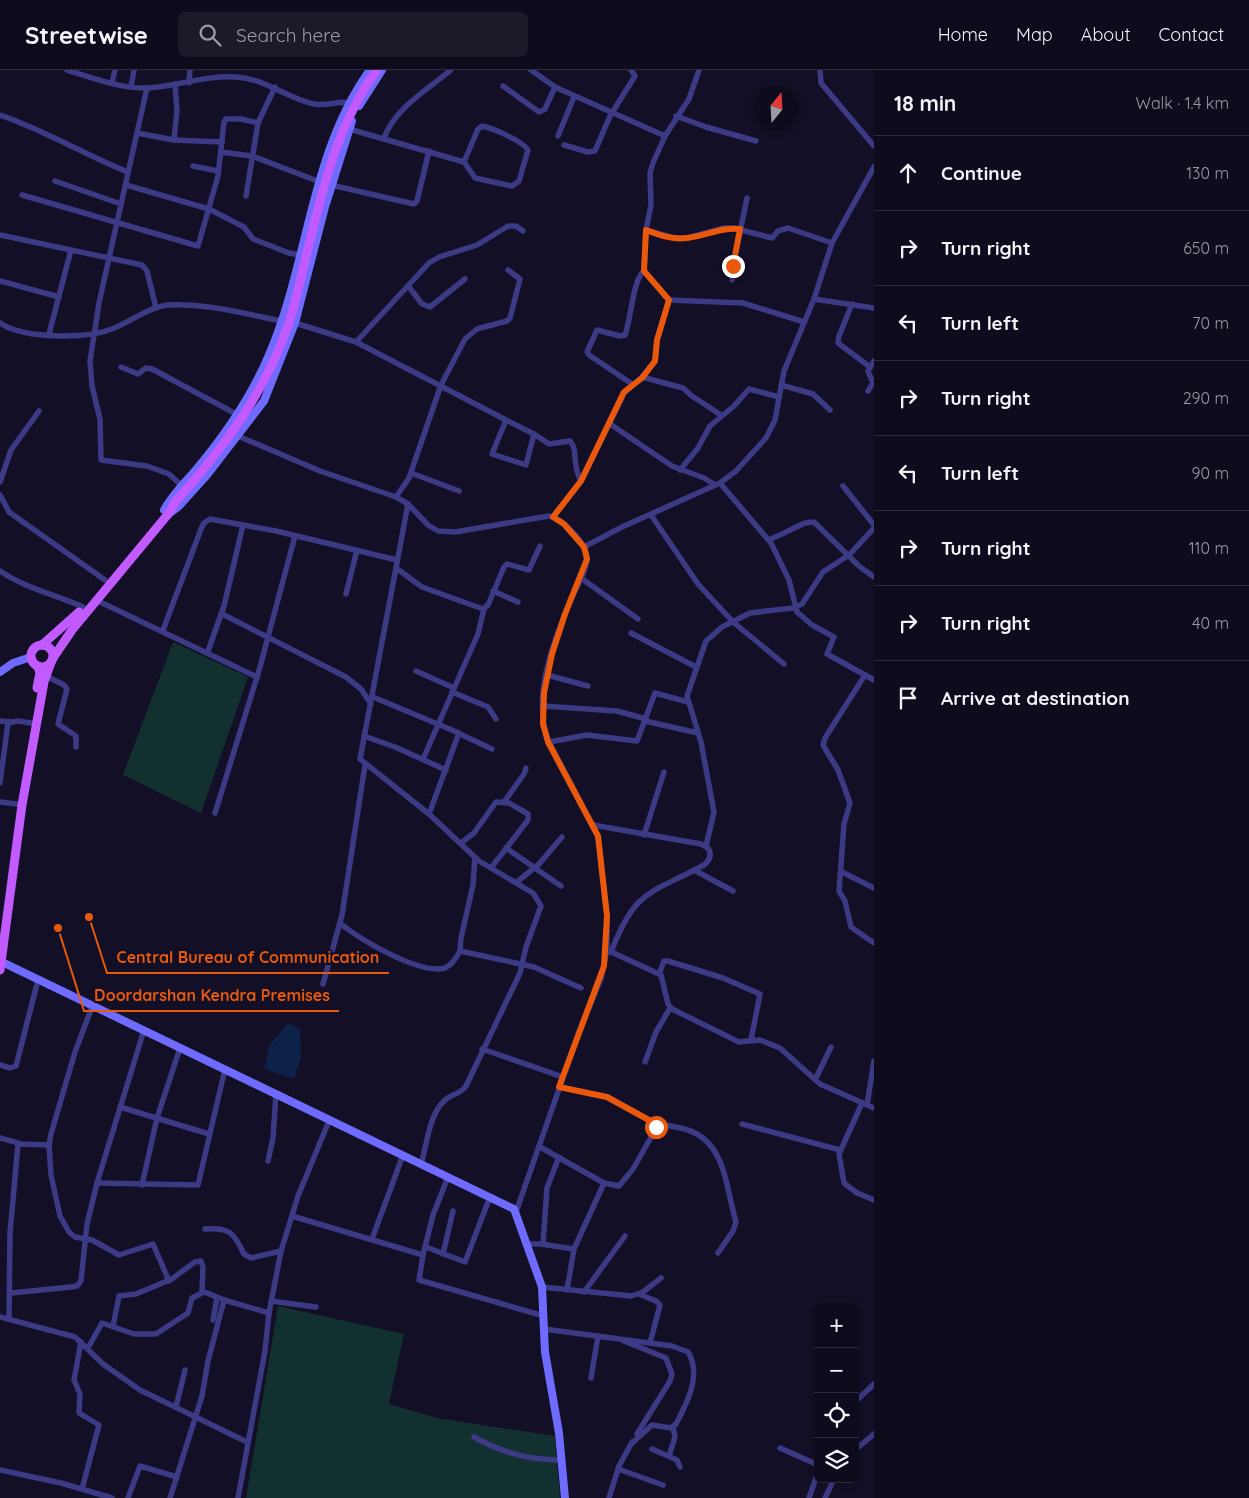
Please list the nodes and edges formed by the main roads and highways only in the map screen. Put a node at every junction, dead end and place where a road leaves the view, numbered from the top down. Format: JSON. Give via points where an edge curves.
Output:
{"nodes":[{"id":1,"x":376,"y":71,"type":"edge"},
{"id":2,"x":166,"y":511,"type":"junction"},
{"id":3,"x":42,"y":645,"type":"junction"},
{"id":4,"x":52,"y":660,"type":"junction"},
{"id":5,"x":38,"y":666,"type":"junction"},
{"id":6,"x":0,"y":930,"type":"edge"},
{"id":7,"x":0,"y":964,"type":"edge"}],
"edges":[{"from":1,"to":2,"type":"main road","bridge":true,"via":[[359,97],[341,136],[290,320],[266,379],[234,430]]},
{"from":2,"to":3,"type":"main road","via":[[83,607]]},
{"from":2,"to":4,"type":"main road","via":[[66,636]]},
{"from":3,"to":4,"type":"main road","via":[[49,648]]},
{"from":3,"to":5,"type":"main road","via":[[33,650],[31,657]]},
{"from":4,"to":5,"type":"main road","via":[[45,666]]},
{"from":4,"to":7,"type":"main road","via":[[46,676],[22,805]]},
{"from":5,"to":6,"type":"main road","via":[[40,673],[17,804]]}]}
